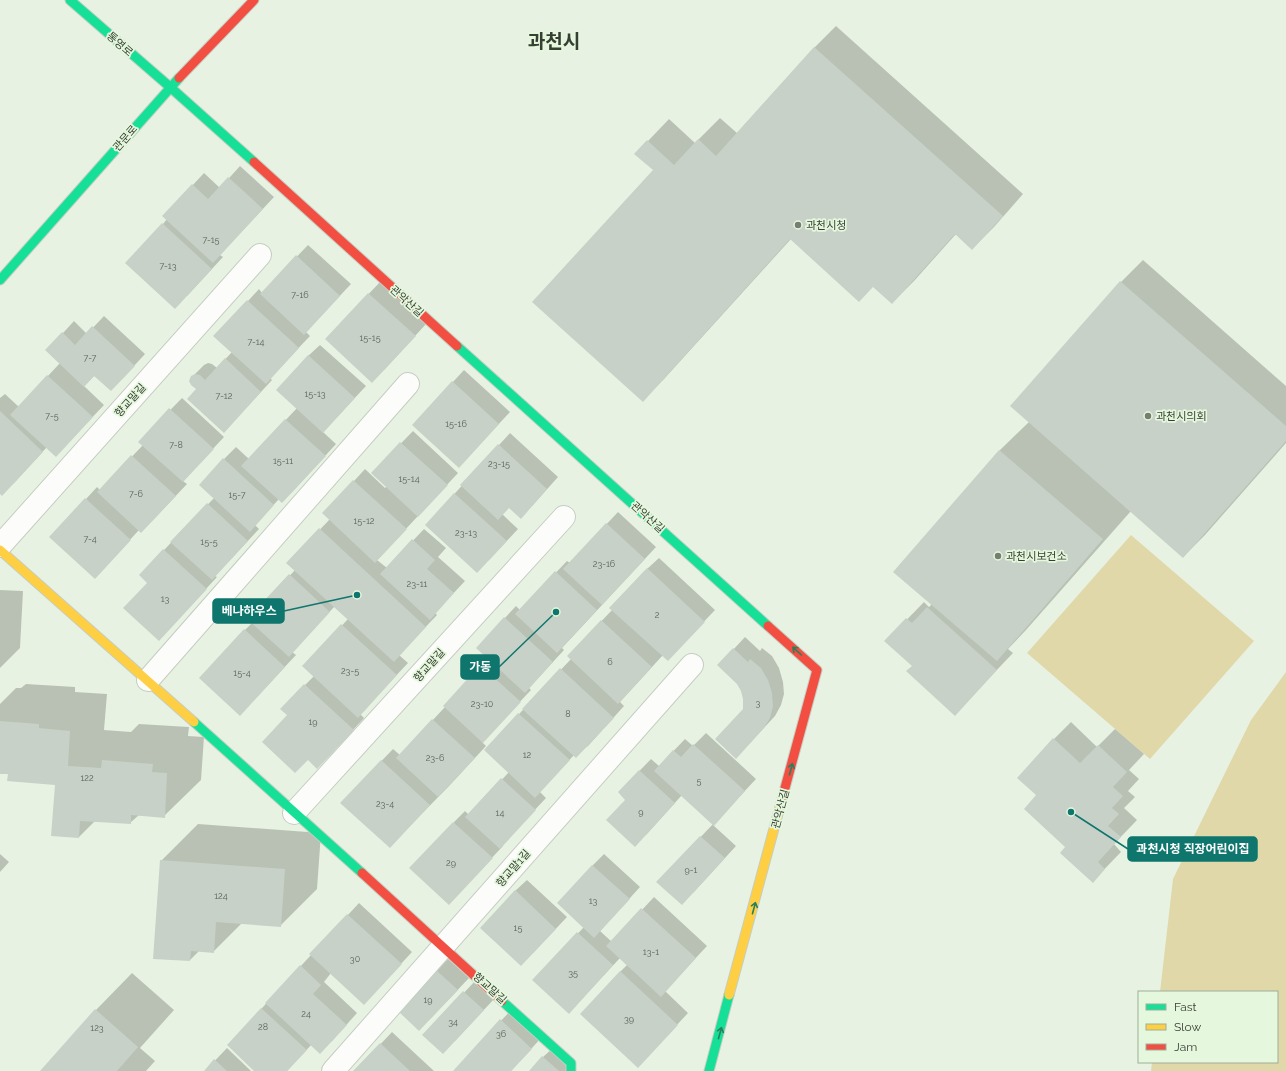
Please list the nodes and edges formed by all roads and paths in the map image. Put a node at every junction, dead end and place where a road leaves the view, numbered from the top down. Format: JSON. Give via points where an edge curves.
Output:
{"nodes":[{"id":1,"x":70,"y":0,"type":"edge"},
{"id":2,"x":254,"y":0,"type":"edge"},
{"id":3,"x":170,"y":87,"type":"junction"},
{"id":4,"x":260,"y":255,"type":"dead end"},
{"id":5,"x":0,"y":280,"type":"edge"},
{"id":6,"x":408,"y":384,"type":"dead end"},
{"id":7,"x":564,"y":517,"type":"dead end"},
{"id":8,"x":0,"y":546,"type":"edge"},
{"id":9,"x":0,"y":550,"type":"edge"},
{"id":10,"x":692,"y":665,"type":"dead end"},
{"id":11,"x":148,"y":680,"type":"junction"},
{"id":12,"x":294,"y":813,"type":"junction"},
{"id":13,"x":444,"y":947,"type":"junction"},
{"id":14,"x":333,"y":1071,"type":"edge"},
{"id":15,"x":571,"y":1071,"type":"edge"},
{"id":16,"x":710,"y":1071,"type":"edge"}],
"edges":[{"from":1,"to":3,"type":"street","name":"통영로"},
{"from":2,"to":3,"type":"street","name":"관문로"},
{"from":3,"to":5,"type":"street","name":"관문로"},
{"from":16,"to":3,"type":"street","name":"관악산길","one_way":true,"via":[[817,670]]},
{"from":4,"to":8,"type":"street","name":"향교말길"},
{"from":6,"to":11,"type":"street"},
{"from":7,"to":12,"type":"street","name":"향교말길"},
{"from":9,"to":11,"type":"street","name":"향교말길"},
{"from":10,"to":13,"type":"street","name":"향교말1길"},
{"from":11,"to":12,"type":"street","name":"향교말길"},
{"from":12,"to":13,"type":"street","name":"향교말길"},
{"from":13,"to":14,"type":"street","name":"향교말1길"},
{"from":13,"to":15,"type":"street","name":"향교말길","via":[[571,1063]]}]}
